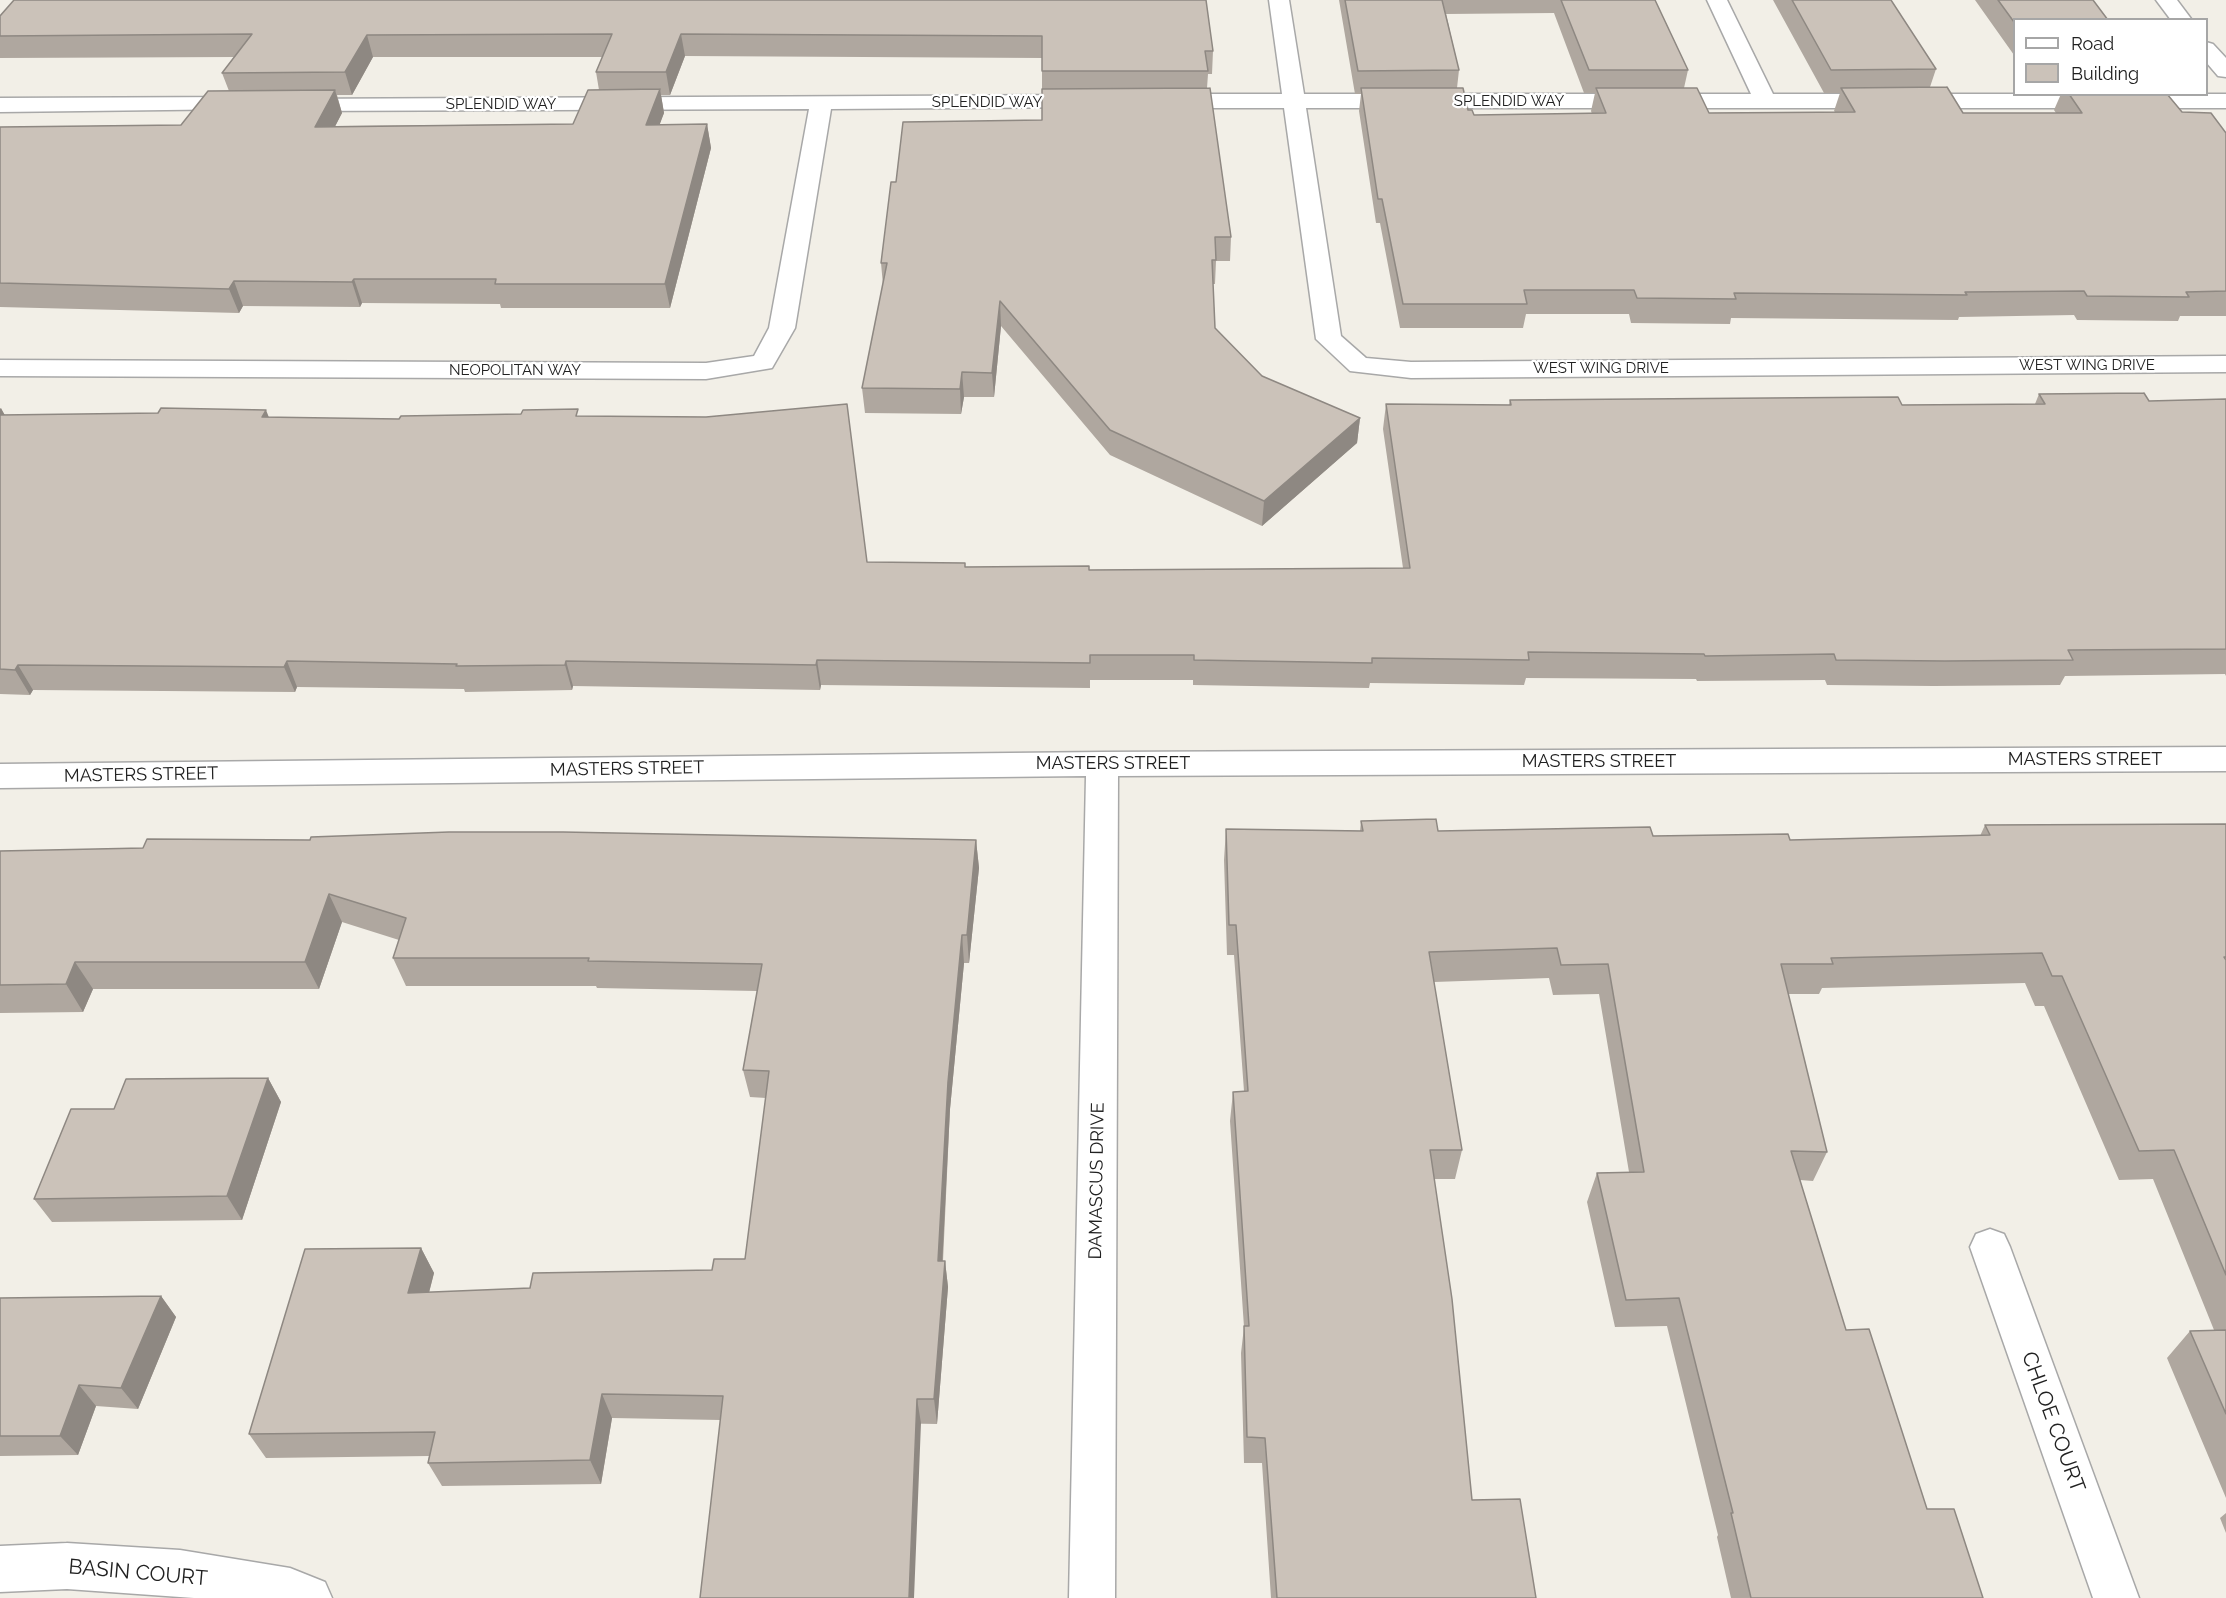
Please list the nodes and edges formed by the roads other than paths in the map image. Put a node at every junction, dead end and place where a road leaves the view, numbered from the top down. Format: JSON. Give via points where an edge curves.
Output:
{"nodes":[{"id":1,"x":1279,"y":0,"type":"edge"},
{"id":2,"x":1717,"y":0,"type":"edge"},
{"id":3,"x":2166,"y":0,"type":"edge"},
{"id":4,"x":2180,"y":18,"type":"edge"},
{"id":5,"x":2208,"y":50,"type":"edge"},
{"id":6,"x":2226,"y":71,"type":"edge"},
{"id":7,"x":2226,"y":100,"type":"edge"},
{"id":8,"x":1293,"y":101,"type":"junction"},
{"id":9,"x":1765,"y":101,"type":"junction"},
{"id":10,"x":1104,"y":102,"type":"edge"},
{"id":11,"x":1151,"y":102,"type":"edge"},
{"id":12,"x":821,"y":103,"type":"junction"},
{"id":13,"x":0,"y":105,"type":"edge"},
{"id":14,"x":2226,"y":364,"type":"edge"},
{"id":15,"x":0,"y":368,"type":"edge"},
{"id":16,"x":2226,"y":759,"type":"edge"},
{"id":17,"x":1102,"y":764,"type":"junction"},
{"id":18,"x":0,"y":776,"type":"edge"},
{"id":19,"x":1990,"y":1247,"type":"dead end"},
{"id":20,"x":0,"y":1569,"type":"edge"},
{"id":21,"x":309,"y":1598,"type":"edge"},
{"id":22,"x":1092,"y":1598,"type":"edge"},
{"id":23,"x":2116,"y":1598,"type":"edge"}],
"edges":[{"from":1,"to":8,"type":"street","name":"WEST WING DRIVE"},
{"from":2,"to":9,"type":"street"},
{"from":3,"to":4,"type":"street"},
{"from":5,"to":6,"type":"street"},
{"from":7,"to":9,"type":"street","name":"SPLENDID WAY"},
{"from":8,"to":9,"type":"street","name":"SPLENDID WAY"},
{"from":8,"to":11,"type":"street","name":"SPLENDID WAY"},
{"from":8,"to":14,"type":"street","name":"WEST WING DRIVE","via":[[1329,339],[1359,365],[1423,370]]},
{"from":10,"to":12,"type":"street","name":"SPLENDID WAY"},
{"from":12,"to":13,"type":"street","name":"SPLENDID WAY"},
{"from":12,"to":15,"type":"street","name":"NEOPOLITAN WAY","via":[[782,328],[763,362],[706,371]]},
{"from":16,"to":17,"type":"street","name":"MASTERS STREET"},
{"from":17,"to":18,"type":"street","name":"MASTERS STREET"},
{"from":17,"to":22,"type":"street","name":"DAMASCUS DRIVE"},
{"from":19,"to":23,"type":"street","name":"CHLOE COURT"},
{"from":20,"to":21,"type":"street","name":"BASIN COURT","via":[[67,1566],[180,1573]]}]}
